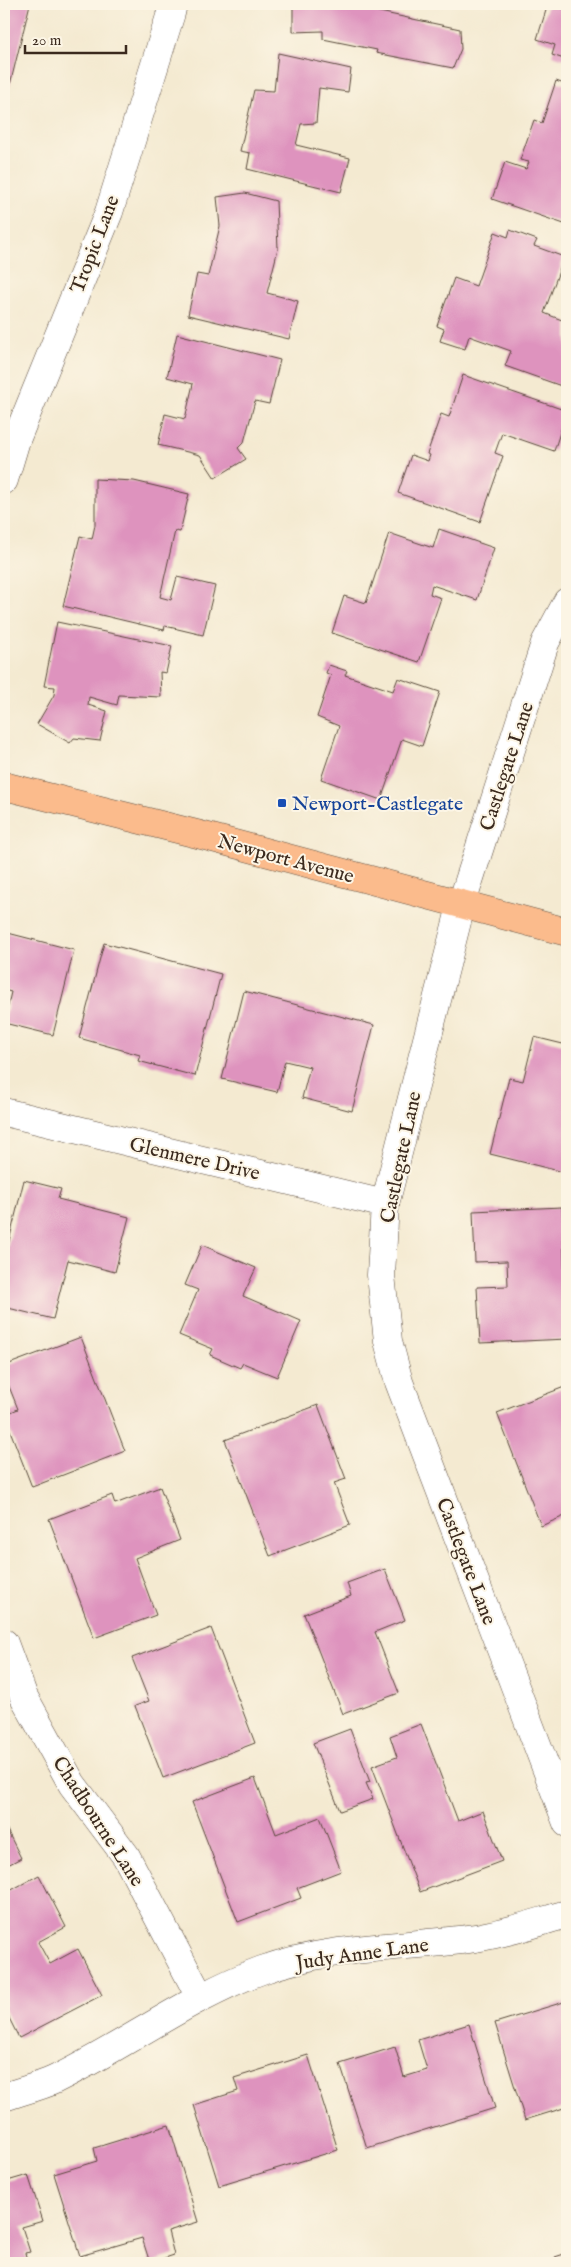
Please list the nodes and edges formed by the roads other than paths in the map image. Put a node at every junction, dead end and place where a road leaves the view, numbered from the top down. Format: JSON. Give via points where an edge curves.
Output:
{"nodes":[{"id":1,"x":172,"y":4,"type":"edge"},
{"id":2,"x":4,"y":480,"type":"edge"},
{"id":3,"x":567,"y":602,"type":"edge"},
{"id":4,"x":4,"y":786,"type":"edge"},
{"id":5,"x":461,"y":906,"type":"junction"},
{"id":6,"x":567,"y":932,"type":"edge"},
{"id":7,"x":4,"y":1112,"type":"edge"},
{"id":8,"x":385,"y":1204,"type":"junction"},
{"id":9,"x":4,"y":1643,"type":"edge"},
{"id":10,"x":567,"y":1823,"type":"edge"},
{"id":11,"x":567,"y":1914,"type":"edge"},
{"id":12,"x":200,"y":1997,"type":"junction"},
{"id":13,"x":4,"y":2096,"type":"edge"}],
"edges":[{"from":1,"to":2,"type":"street","name":"Tropic Lane","via":[[109,212],[16,440]]},
{"from":3,"to":5,"type":"street","name":"Castlegate Lane","via":[[546,643]]},
{"from":4,"to":5,"type":"main road","name":"Newport Avenue","via":[[201,835]]},
{"from":5,"to":6,"type":"main road","name":"Newport Avenue"},
{"from":5,"to":8,"type":"street","name":"Castlegate Lane"},
{"from":7,"to":8,"type":"street","name":"Glenmere Drive"},
{"from":8,"to":10,"type":"street","name":"Castlegate Lane","via":[[381,1275],[388,1341],[398,1382]]},
{"from":9,"to":12,"type":"street","name":"Chadbourne Lane","via":[[24,1697],[67,1775],[126,1856]]},
{"from":11,"to":12,"type":"street","name":"Judy Anne Lane","via":[[470,1939],[312,1956],[263,1970]]},
{"from":12,"to":13,"type":"street","name":"Judy Anne Lane","via":[[130,2040],[52,2081]]}]}
